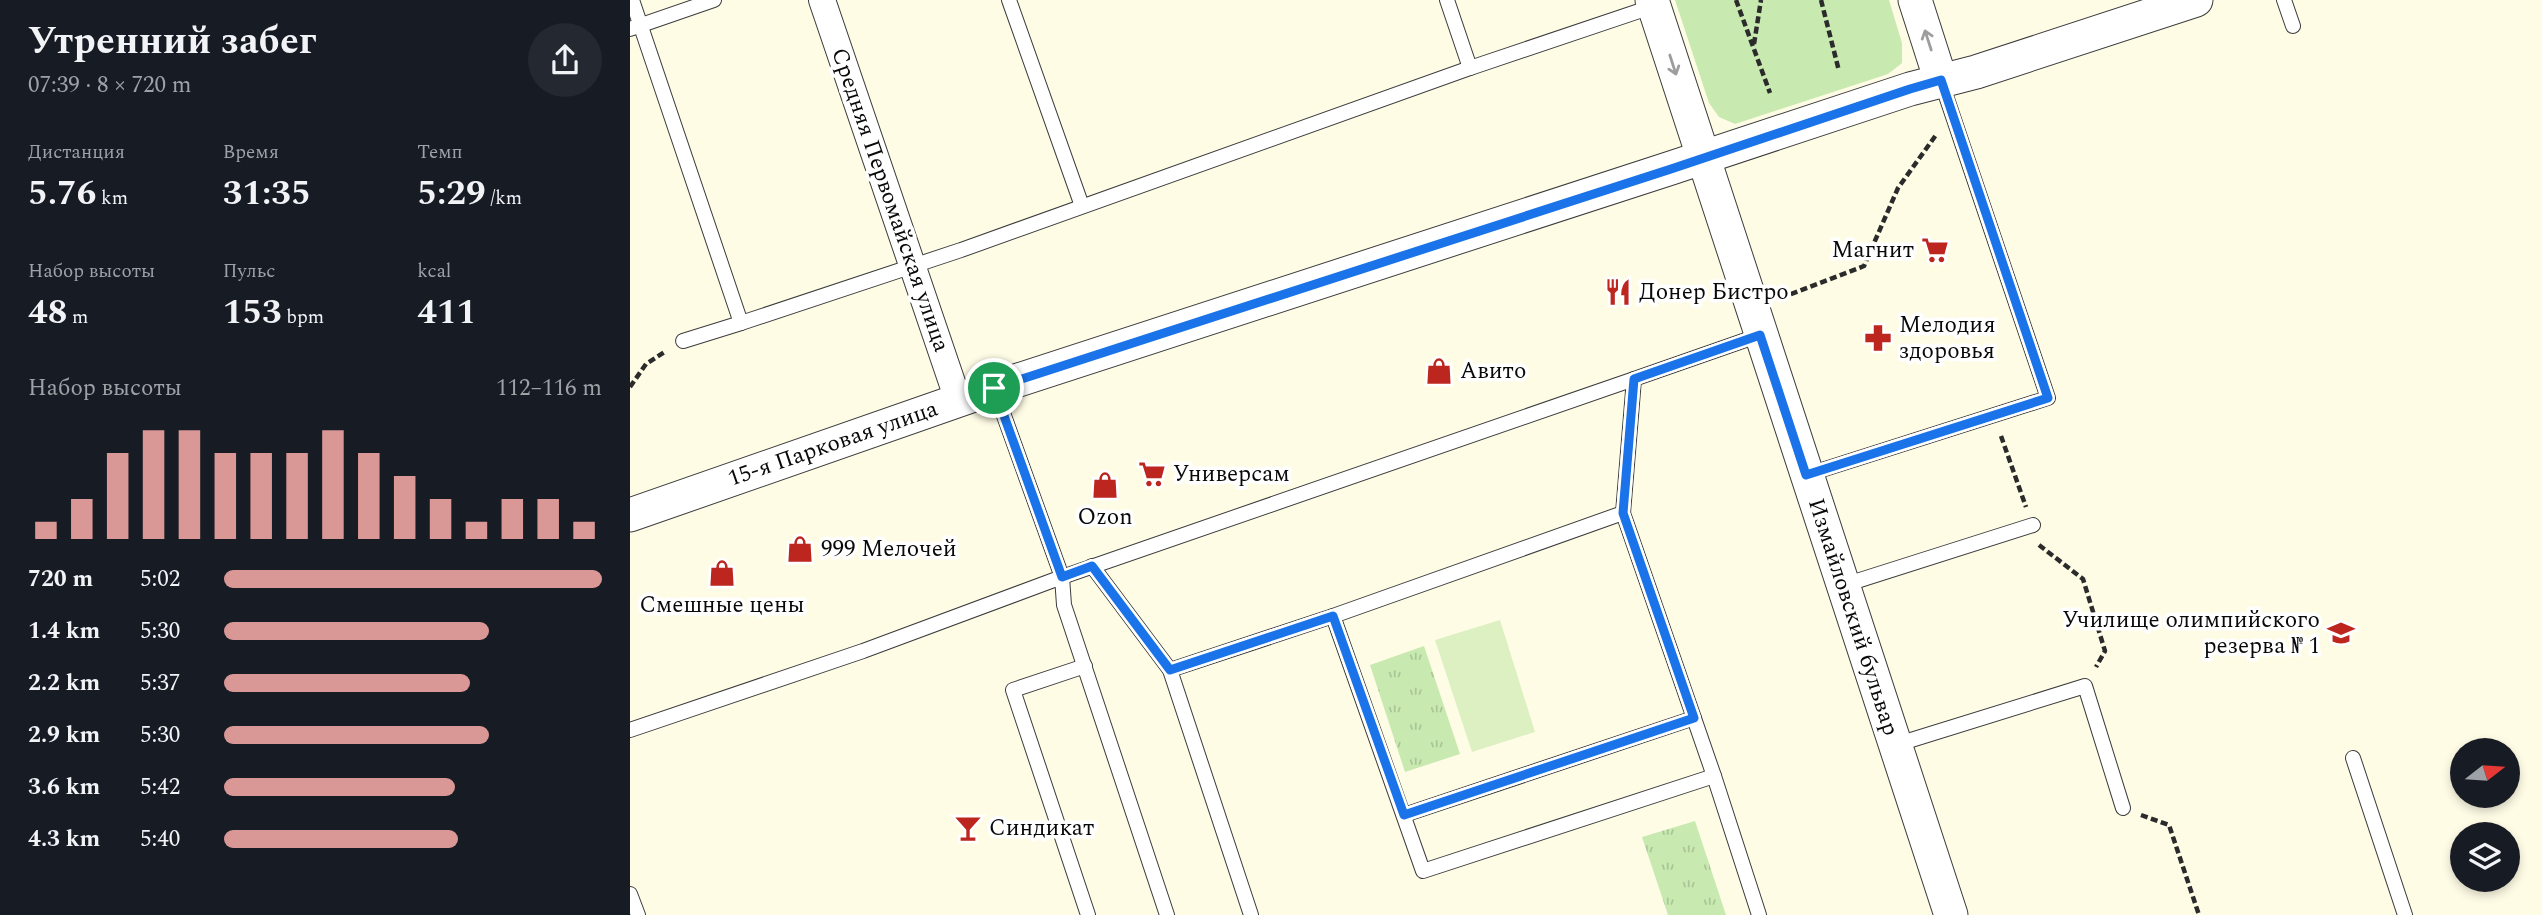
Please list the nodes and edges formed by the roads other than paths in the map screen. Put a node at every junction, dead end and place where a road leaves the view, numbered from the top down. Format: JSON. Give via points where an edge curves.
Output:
{"nodes":[{"id":1,"x":632,"y":0,"type":"edge"},
{"id":2,"x":714,"y":0,"type":"edge"},
{"id":3,"x":822,"y":0,"type":"edge"},
{"id":4,"x":1009,"y":0,"type":"edge"},
{"id":5,"x":1447,"y":0,"type":"edge"},
{"id":6,"x":1915,"y":0,"type":"edge"},
{"id":7,"x":2196,"y":0,"type":"edge"},
{"id":8,"x":2284,"y":0,"type":"edge"},
{"id":9,"x":1653,"y":3,"type":"edge"},
{"id":10,"x":2293,"y":26,"type":"dead end"},
{"id":11,"x":635,"y":27,"type":"edge"},
{"id":12,"x":1470,"y":68,"type":"junction"},
{"id":13,"x":1947,"y":96,"type":"junction"},
{"id":14,"x":1703,"y":158,"type":"junction"},
{"id":15,"x":1082,"y":206,"type":"junction"},
{"id":16,"x":913,"y":266,"type":"junction"},
{"id":17,"x":741,"y":323,"type":"junction"},
{"id":18,"x":1760,"y":335,"type":"junction"},
{"id":19,"x":683,"y":341,"type":"road end"},
{"id":20,"x":1634,"y":379,"type":"junction"},
{"id":21,"x":994,"y":388,"type":"junction"},
{"id":22,"x":958,"y":400,"type":"junction"},
{"id":23,"x":1806,"y":475,"type":"junction"},
{"id":24,"x":1623,"y":513,"type":"junction"},
{"id":25,"x":630,"y":515,"type":"edge"},
{"id":26,"x":2032,"y":525,"type":"road end"},
{"id":27,"x":1092,"y":566,"type":"junction"},
{"id":28,"x":1062,"y":577,"type":"junction"},
{"id":29,"x":1842,"y":586,"type":"junction"},
{"id":30,"x":1333,"y":616,"type":"junction"},
{"id":31,"x":1085,"y":666,"type":"junction"},
{"id":32,"x":1170,"y":670,"type":"junction"},
{"id":33,"x":1694,"y":718,"type":"junction"},
{"id":34,"x":630,"y":730,"type":"edge"},
{"id":35,"x":1895,"y":745,"type":"junction"},
{"id":36,"x":2353,"y":758,"type":"dead end"},
{"id":37,"x":1714,"y":776,"type":"junction"},
{"id":38,"x":2123,"y":808,"type":"road end"},
{"id":39,"x":1404,"y":815,"type":"junction"},
{"id":40,"x":630,"y":894,"type":"edge"},
{"id":41,"x":638,"y":915,"type":"edge"},
{"id":42,"x":1088,"y":915,"type":"edge"},
{"id":43,"x":1167,"y":915,"type":"edge"},
{"id":44,"x":1251,"y":915,"type":"edge"},
{"id":45,"x":1759,"y":915,"type":"edge"},
{"id":46,"x":1951,"y":915,"type":"edge"},
{"id":47,"x":2405,"y":915,"type":"edge"}],
"edges":[{"from":1,"to":11,"type":"lane"},
{"from":2,"to":11,"type":"lane"},
{"from":3,"to":16,"type":"street","name":"Средняя Первомайская улица"},
{"from":4,"to":15,"type":"lane"},
{"from":5,"to":12,"type":"lane"},
{"from":13,"to":6,"type":"street","one_way":true},
{"from":7,"to":13,"type":"street","name":"15-я Парковая улица","via":[[1976,72]]},
{"from":8,"to":10,"type":"lane"},
{"from":9,"to":12,"type":"lane"},
{"from":9,"to":14,"type":"street","name":"Измайловский бульвар","one_way":true},
{"from":11,"to":17,"type":"lane"},
{"from":12,"to":15,"type":"lane"},
{"from":13,"to":14,"type":"street","name":"15-я Парковая улица","via":[[1910,89]]},
{"from":13,"to":23,"type":"lane","via":[[2048,398]]},
{"from":14,"to":18,"type":"street","name":"Измайловский бульвар"},
{"from":14,"to":21,"type":"street","name":"15-я Парковая улица"},
{"from":15,"to":16,"type":"lane"},
{"from":16,"to":17,"type":"lane"},
{"from":16,"to":22,"type":"street","name":"Средняя Первомайская улица"},
{"from":17,"to":19,"type":"lane"},
{"from":18,"to":20,"type":"lane"},
{"from":18,"to":23,"type":"street","name":"Измайловский бульвар"},
{"from":20,"to":24,"type":"lane"},
{"from":20,"to":27,"type":"lane"},
{"from":21,"to":22,"type":"street","name":"15-я Парковая улица"},
{"from":21,"to":28,"type":"lane"},
{"from":22,"to":25,"type":"street","name":"15-я Парковая улица"},
{"from":23,"to":29,"type":"street","name":"Измайловский бульвар"},
{"from":24,"to":30,"type":"lane"},
{"from":24,"to":33,"type":"lane"},
{"from":26,"to":29,"type":"lane"},
{"from":27,"to":28,"type":"lane"},
{"from":27,"to":32,"type":"lane"},
{"from":28,"to":31,"type":"lane","via":[[1064,605]]},
{"from":28,"to":34,"type":"lane"},
{"from":29,"to":35,"type":"street","name":"Измайловский бульвар"},
{"from":30,"to":32,"type":"lane"},
{"from":30,"to":39,"type":"lane"},
{"from":31,"to":42,"type":"lane","via":[[1013,690]]},
{"from":31,"to":43,"type":"lane"},
{"from":32,"to":44,"type":"lane"},
{"from":33,"to":37,"type":"lane"},
{"from":33,"to":39,"type":"lane"},
{"from":35,"to":38,"type":"lane","via":[[2085,686]]},
{"from":35,"to":46,"type":"street","name":"Измайловский бульвар"},
{"from":36,"to":47,"type":"lane"},
{"from":37,"to":39,"type":"lane","via":[[1423,871]]},
{"from":37,"to":45,"type":"lane"},
{"from":40,"to":41,"type":"lane"}]}
